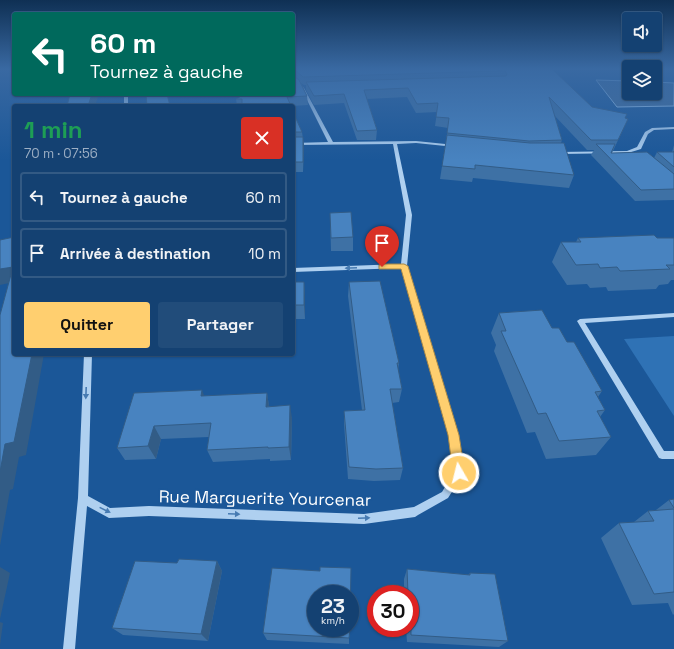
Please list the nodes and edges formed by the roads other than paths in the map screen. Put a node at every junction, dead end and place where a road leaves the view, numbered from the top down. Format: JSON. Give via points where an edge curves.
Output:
{"nodes":[{"id":1,"x":308,"y":99,"type":"edge"},
{"id":2,"x":674,"y":128,"type":"edge"},
{"id":3,"x":395,"y":142,"type":"junction"},
{"id":4,"x":331,"y":143,"type":"junction"},
{"id":5,"x":295,"y":144,"type":"edge"},
{"id":6,"x":464,"y":147,"type":"edge"},
{"id":7,"x":633,"y":150,"type":"junction"},
{"id":8,"x":550,"y":153,"type":"edge"},
{"id":9,"x":638,"y":155,"type":"edge"},
{"id":10,"x":404,"y":266,"type":"junction"},
{"id":11,"x":295,"y":270,"type":"edge"},
{"id":12,"x":674,"y":316,"type":"edge"},
{"id":13,"x":88,"y":356,"type":"edge"},
{"id":14,"x":674,"y":454,"type":"edge"},
{"id":15,"x":83,"y":498,"type":"junction"},
{"id":16,"x":69,"y":649,"type":"edge"}],
"edges":[{"from":1,"to":4,"type":"street"},
{"from":2,"to":7,"type":"street","via":[[646,133],[639,148]]},
{"from":3,"to":4,"type":"street"},
{"from":3,"to":6,"type":"street"},
{"from":3,"to":10,"type":"street","name":"Rue Marguerite Yourcenar","via":[[409,215]]},
{"from":4,"to":5,"type":"street"},
{"from":7,"to":8,"type":"street"},
{"from":7,"to":9,"type":"street"},
{"from":10,"to":11,"type":"street","one_way":true},
{"from":15,"to":10,"type":"street","name":"Rue Marguerite Yourcenar","one_way":true,"via":[[109,513],[149,511],[364,519],[415,512],[445,495],[459,473],[453,435]]},
{"from":12,"to":14,"type":"street","via":[[580,321],[662,455]]},
{"from":13,"to":15,"type":"street","one_way":true},
{"from":15,"to":16,"type":"street"}]}
